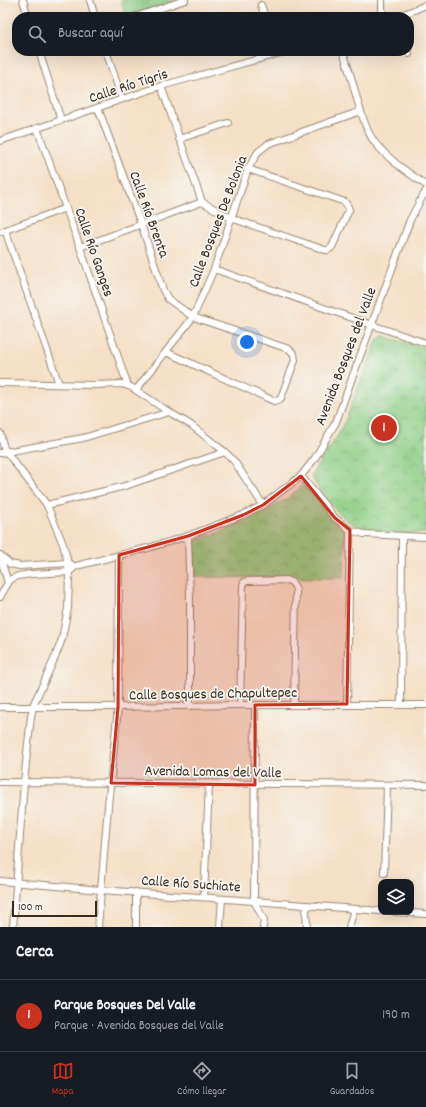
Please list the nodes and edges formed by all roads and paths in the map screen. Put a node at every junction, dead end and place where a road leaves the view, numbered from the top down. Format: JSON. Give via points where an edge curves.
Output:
{"nodes":[{"id":1,"x":23,"y":0,"type":"edge"},
{"id":2,"x":90,"y":0,"type":"edge"},
{"id":3,"x":185,"y":0,"type":"edge"},
{"id":4,"x":382,"y":0,"type":"edge"},
{"id":5,"x":261,"y":5,"type":"dead end"},
{"id":6,"x":426,"y":5,"type":"edge"},
{"id":7,"x":27,"y":12,"type":"edge"},
{"id":8,"x":94,"y":12,"type":"edge"},
{"id":9,"x":150,"y":12,"type":"edge"},
{"id":10,"x":263,"y":12,"type":"edge"},
{"id":11,"x":382,"y":12,"type":"edge"},
{"id":12,"x":409,"y":12,"type":"edge"},
{"id":13,"x":41,"y":56,"type":"edge"},
{"id":14,"x":108,"y":56,"type":"edge"},
{"id":15,"x":266,"y":56,"type":"edge"},
{"id":16,"x":345,"y":56,"type":"edge"},
{"id":17,"x":161,"y":86,"type":"junction"},
{"id":18,"x":122,"y":99,"type":"junction"},
{"id":19,"x":98,"y":108,"type":"junction"},
{"id":20,"x":361,"y":111,"type":"junction"},
{"id":21,"x":61,"y":120,"type":"junction"},
{"id":22,"x":228,"y":123,"type":"dead end"},
{"id":23,"x":37,"y":128,"type":"junction"},
{"id":24,"x":179,"y":139,"type":"junction"},
{"id":25,"x":0,"y":140,"type":"edge"},
{"id":26,"x":248,"y":169,"type":"junction"},
{"id":27,"x":426,"y":185,"type":"edge"},
{"id":28,"x":426,"y":191,"type":"edge"},
{"id":29,"x":202,"y":202,"type":"junction"},
{"id":30,"x":66,"y":208,"type":"junction"},
{"id":31,"x":232,"y":218,"type":"junction"},
{"id":32,"x":141,"y":224,"type":"junction"},
{"id":33,"x":2,"y":231,"type":"edge"},
{"id":34,"x":80,"y":246,"type":"junction"},
{"id":35,"x":214,"y":269,"type":"junction"},
{"id":36,"x":193,"y":317,"type":"junction"},
{"id":37,"x":372,"y":325,"type":"junction"},
{"id":38,"x":426,"y":343,"type":"edge"},
{"id":39,"x":166,"y":352,"type":"junction"},
{"id":40,"x":0,"y":383,"type":"edge"},
{"id":41,"x":59,"y":384,"type":"junction"},
{"id":42,"x":128,"y":386,"type":"junction"},
{"id":43,"x":136,"y":390,"type":"junction"},
{"id":44,"x":168,"y":412,"type":"junction"},
{"id":45,"x":0,"y":432,"type":"edge"},
{"id":46,"x":3,"y":452,"type":"edge"},
{"id":47,"x":225,"y":452,"type":"junction"},
{"id":48,"x":301,"y":476,"type":"junction"},
{"id":49,"x":47,"y":505,"type":"junction"},
{"id":50,"x":263,"y":505,"type":"junction"},
{"id":51,"x":350,"y":530,"type":"junction"},
{"id":52,"x":188,"y":536,"type":"junction"},
{"id":53,"x":402,"y":537,"type":"junction"},
{"id":54,"x":426,"y":537,"type":"edge"},
{"id":55,"x":119,"y":555,"type":"junction"},
{"id":56,"x":1,"y":556,"type":"edge"},
{"id":57,"x":68,"y":563,"type":"junction"},
{"id":58,"x":76,"y":566,"type":"junction"},
{"id":59,"x":69,"y":572,"type":"junction"},
{"id":60,"x":8,"y":583,"type":"junction"},
{"id":61,"x":0,"y":597,"type":"edge"},
{"id":62,"x":347,"y":704,"type":"junction"},
{"id":63,"x":401,"y":704,"type":"junction"},
{"id":64,"x":426,"y":704,"type":"edge"},
{"id":65,"x":240,"y":705,"type":"junction"},
{"id":66,"x":255,"y":705,"type":"junction"},
{"id":67,"x":294,"y":705,"type":"junction"},
{"id":68,"x":190,"y":706,"type":"junction"},
{"id":69,"x":118,"y":707,"type":"junction"},
{"id":70,"x":0,"y":708,"type":"edge"},
{"id":71,"x":32,"y":708,"type":"junction"},
{"id":72,"x":0,"y":782,"type":"edge"},
{"id":73,"x":24,"y":782,"type":"junction"},
{"id":74,"x":111,"y":783,"type":"junction"},
{"id":75,"x":210,"y":784,"type":"junction"},
{"id":76,"x":255,"y":785,"type":"junction"},
{"id":77,"x":426,"y":785,"type":"edge"},
{"id":78,"x":387,"y":786,"type":"junction"},
{"id":79,"x":384,"y":873,"type":"dead end"},
{"id":80,"x":0,"y":881,"type":"edge"},
{"id":81,"x":16,"y":882,"type":"junction"},
{"id":82,"x":101,"y":890,"type":"junction"},
{"id":83,"x":136,"y":892,"type":"junction"},
{"id":84,"x":204,"y":897,"type":"junction"},
{"id":85,"x":222,"y":899,"type":"junction"},
{"id":86,"x":254,"y":900,"type":"junction"},
{"id":87,"x":308,"y":905,"type":"junction"},
{"id":88,"x":354,"y":909,"type":"junction"},
{"id":89,"x":378,"y":911,"type":"edge"},
{"id":90,"x":414,"y":913,"type":"edge"},
{"id":91,"x":426,"y":914,"type":"edge"},
{"id":92,"x":13,"y":927,"type":"edge"},
{"id":93,"x":98,"y":927,"type":"edge"},
{"id":94,"x":136,"y":927,"type":"edge"},
{"id":95,"x":220,"y":927,"type":"edge"},
{"id":96,"x":264,"y":927,"type":"edge"},
{"id":97,"x":307,"y":927,"type":"edge"},
{"id":98,"x":349,"y":927,"type":"edge"}],
"edges":[{"from":1,"to":7,"type":"street"},
{"from":2,"to":8,"type":"street"},
{"from":3,"to":9,"type":"street"},
{"from":4,"to":11,"type":"street"},
{"from":5,"to":10,"type":"street"},
{"from":6,"to":12,"type":"street"},
{"from":13,"to":21,"type":"street"},
{"from":14,"to":18,"type":"street"},
{"from":15,"to":17,"type":"street","name":"Calle Río Tigris"},
{"from":16,"to":20,"type":"street"},
{"from":17,"to":18,"type":"street","name":"Calle Río Tigris"},
{"from":17,"to":24,"type":"street"},
{"from":18,"to":19,"type":"street","name":"Calle Río Tigris"},
{"from":19,"to":21,"type":"street","name":"Calle Río Tigris"},
{"from":19,"to":32,"type":"street","name":"Calle Río Brenta"},
{"from":20,"to":26,"type":"street","name":"Calle Bosques De Bolonia","via":[[268,144],[258,152]]},
{"from":20,"to":27,"type":"street","via":[[375,143],[385,154]]},
{"from":21,"to":23,"type":"street","name":"Calle Río Tigris"},
{"from":22,"to":24,"type":"street"},
{"from":23,"to":25,"type":"street","name":"Calle Río Tigris"},
{"from":23,"to":30,"type":"street","name":"Calle Río Ganges"},
{"from":24,"to":29,"type":"street"},
{"from":26,"to":31,"type":"street","name":"Calle Bosques De Bolonia"},
{"from":26,"to":31,"type":"street","via":[[343,201],[349,210],[334,245],[328,250]]},
{"from":28,"to":37,"type":"street","name":"Avenida Bosques del Valle","via":[[410,220]]},
{"from":29,"to":31,"type":"street"},
{"from":29,"to":32,"type":"street"},
{"from":30,"to":33,"type":"street"},
{"from":30,"to":34,"type":"street","name":"Calle Río Ganges"},
{"from":31,"to":35,"type":"street","name":"Calle Bosques De Bolonia"},
{"from":32,"to":34,"type":"street"},
{"from":32,"to":36,"type":"street","name":"Calle Río Brenta","via":[[165,295]]},
{"from":33,"to":41,"type":"street"},
{"from":34,"to":42,"type":"street","name":"Calle Río Ganges"},
{"from":35,"to":36,"type":"street","name":"Calle Bosques De Bolonia"},
{"from":35,"to":37,"type":"street"},
{"from":36,"to":39,"type":"street","name":"Calle Bosques De Bolonia"},
{"from":36,"to":39,"type":"street","name":"Calle Río Brenta","via":[[292,352],[295,360],[281,398],[277,401],[272,400]]},
{"from":37,"to":38,"type":"street"},
{"from":37,"to":48,"type":"street","name":"Avenida Bosques del Valle","via":[[336,422]]},
{"from":39,"to":43,"type":"street","name":"Calle Bosques De Bolonia"},
{"from":40,"to":41,"type":"street"},
{"from":41,"to":42,"type":"street"},
{"from":42,"to":43,"type":"street"},
{"from":43,"to":44,"type":"street"},
{"from":44,"to":46,"type":"street","via":[[83,438]]},
{"from":44,"to":47,"type":"street","via":[[191,425]]},
{"from":45,"to":46,"type":"street"},
{"from":46,"to":49,"type":"street"},
{"from":47,"to":49,"type":"street","via":[[124,486]]},
{"from":47,"to":50,"type":"street","via":[[234,461]]},
{"from":48,"to":50,"type":"street","name":"Avenida Bosques del Valle"},
{"from":48,"to":51,"type":"street","via":[[335,518]]},
{"from":49,"to":57,"type":"street"},
{"from":50,"to":52,"type":"street","name":"Avenida Bosques del Valle"},
{"from":51,"to":53,"type":"street","via":[[364,534]]},
{"from":51,"to":62,"type":"street"},
{"from":52,"to":55,"type":"street","name":"Avenida Bosques del Valle"},
{"from":52,"to":68,"type":"street"},
{"from":53,"to":54,"type":"street"},
{"from":53,"to":63,"type":"street"},
{"from":55,"to":58,"type":"street","name":"Avenida Bosques del Valle"},
{"from":55,"to":69,"type":"street"},
{"from":56,"to":57,"type":"street","via":[[10,564],[20,566]]},
{"from":56,"to":60,"type":"street"},
{"from":57,"to":58,"type":"street"},
{"from":57,"to":59,"type":"street"},
{"from":58,"to":59,"type":"street","name":"Avenida Bosques del Valle"},
{"from":59,"to":60,"type":"street","via":[[24,574]]},
{"from":59,"to":71,"type":"street","via":[[68,608],[62,639]]},
{"from":60,"to":61,"type":"street"},
{"from":62,"to":63,"type":"street","name":"Calle Bosques de Chapultepec"},
{"from":62,"to":67,"type":"street","name":"Calle Bosques de Chapultepec"},
{"from":63,"to":64,"type":"street","name":"Calle Bosques de Chapultepec"},
{"from":65,"to":66,"type":"street","name":"Calle Bosques de Chapultepec"},
{"from":65,"to":67,"type":"street","via":[[243,583],[287,580],[293,582],[296,591]]},
{"from":65,"to":68,"type":"street","name":"Calle Bosques de Chapultepec"},
{"from":66,"to":67,"type":"street","name":"Calle Bosques de Chapultepec"},
{"from":66,"to":76,"type":"street"},
{"from":68,"to":69,"type":"street","name":"Calle Bosques de Chapultepec"},
{"from":69,"to":71,"type":"street","name":"Calle Bosques de Chapultepec"},
{"from":69,"to":74,"type":"street"},
{"from":70,"to":71,"type":"street","name":"Calle Bosques de Chapultepec"},
{"from":71,"to":73,"type":"street"},
{"from":72,"to":73,"type":"street","name":"Avenida Lomas del Valle"},
{"from":73,"to":74,"type":"street","name":"Avenida Lomas del Valle"},
{"from":73,"to":81,"type":"street"},
{"from":74,"to":75,"type":"street","name":"Avenida Lomas del Valle"},
{"from":74,"to":82,"type":"street"},
{"from":75,"to":76,"type":"street","name":"Avenida Lomas del Valle"},
{"from":75,"to":84,"type":"street"},
{"from":76,"to":78,"type":"street","name":"Avenida Lomas del Valle"},
{"from":76,"to":86,"type":"street"},
{"from":77,"to":78,"type":"street","name":"Avenida Lomas del Valle"},
{"from":78,"to":79,"type":"street"},
{"from":80,"to":81,"type":"street","name":"Calle Río Suchiate"},
{"from":81,"to":82,"type":"street","name":"Calle Río Suchiate"},
{"from":81,"to":92,"type":"street"},
{"from":82,"to":83,"type":"street","name":"Calle Río Suchiate"},
{"from":82,"to":93,"type":"street"},
{"from":83,"to":84,"type":"street","name":"Calle Río Suchiate"},
{"from":83,"to":94,"type":"street"},
{"from":84,"to":85,"type":"street","name":"Calle Río Suchiate"},
{"from":85,"to":86,"type":"street","name":"Calle Río Suchiate"},
{"from":85,"to":95,"type":"street"},
{"from":86,"to":87,"type":"street","name":"Calle Río Suchiate"},
{"from":86,"to":96,"type":"street","via":[[264,920]]},
{"from":87,"to":88,"type":"street","name":"Calle Río Suchiate"},
{"from":87,"to":97,"type":"street"},
{"from":88,"to":89,"type":"street","name":"Calle Río Suchiate"},
{"from":88,"to":98,"type":"street"},
{"from":90,"to":91,"type":"street"}]}
